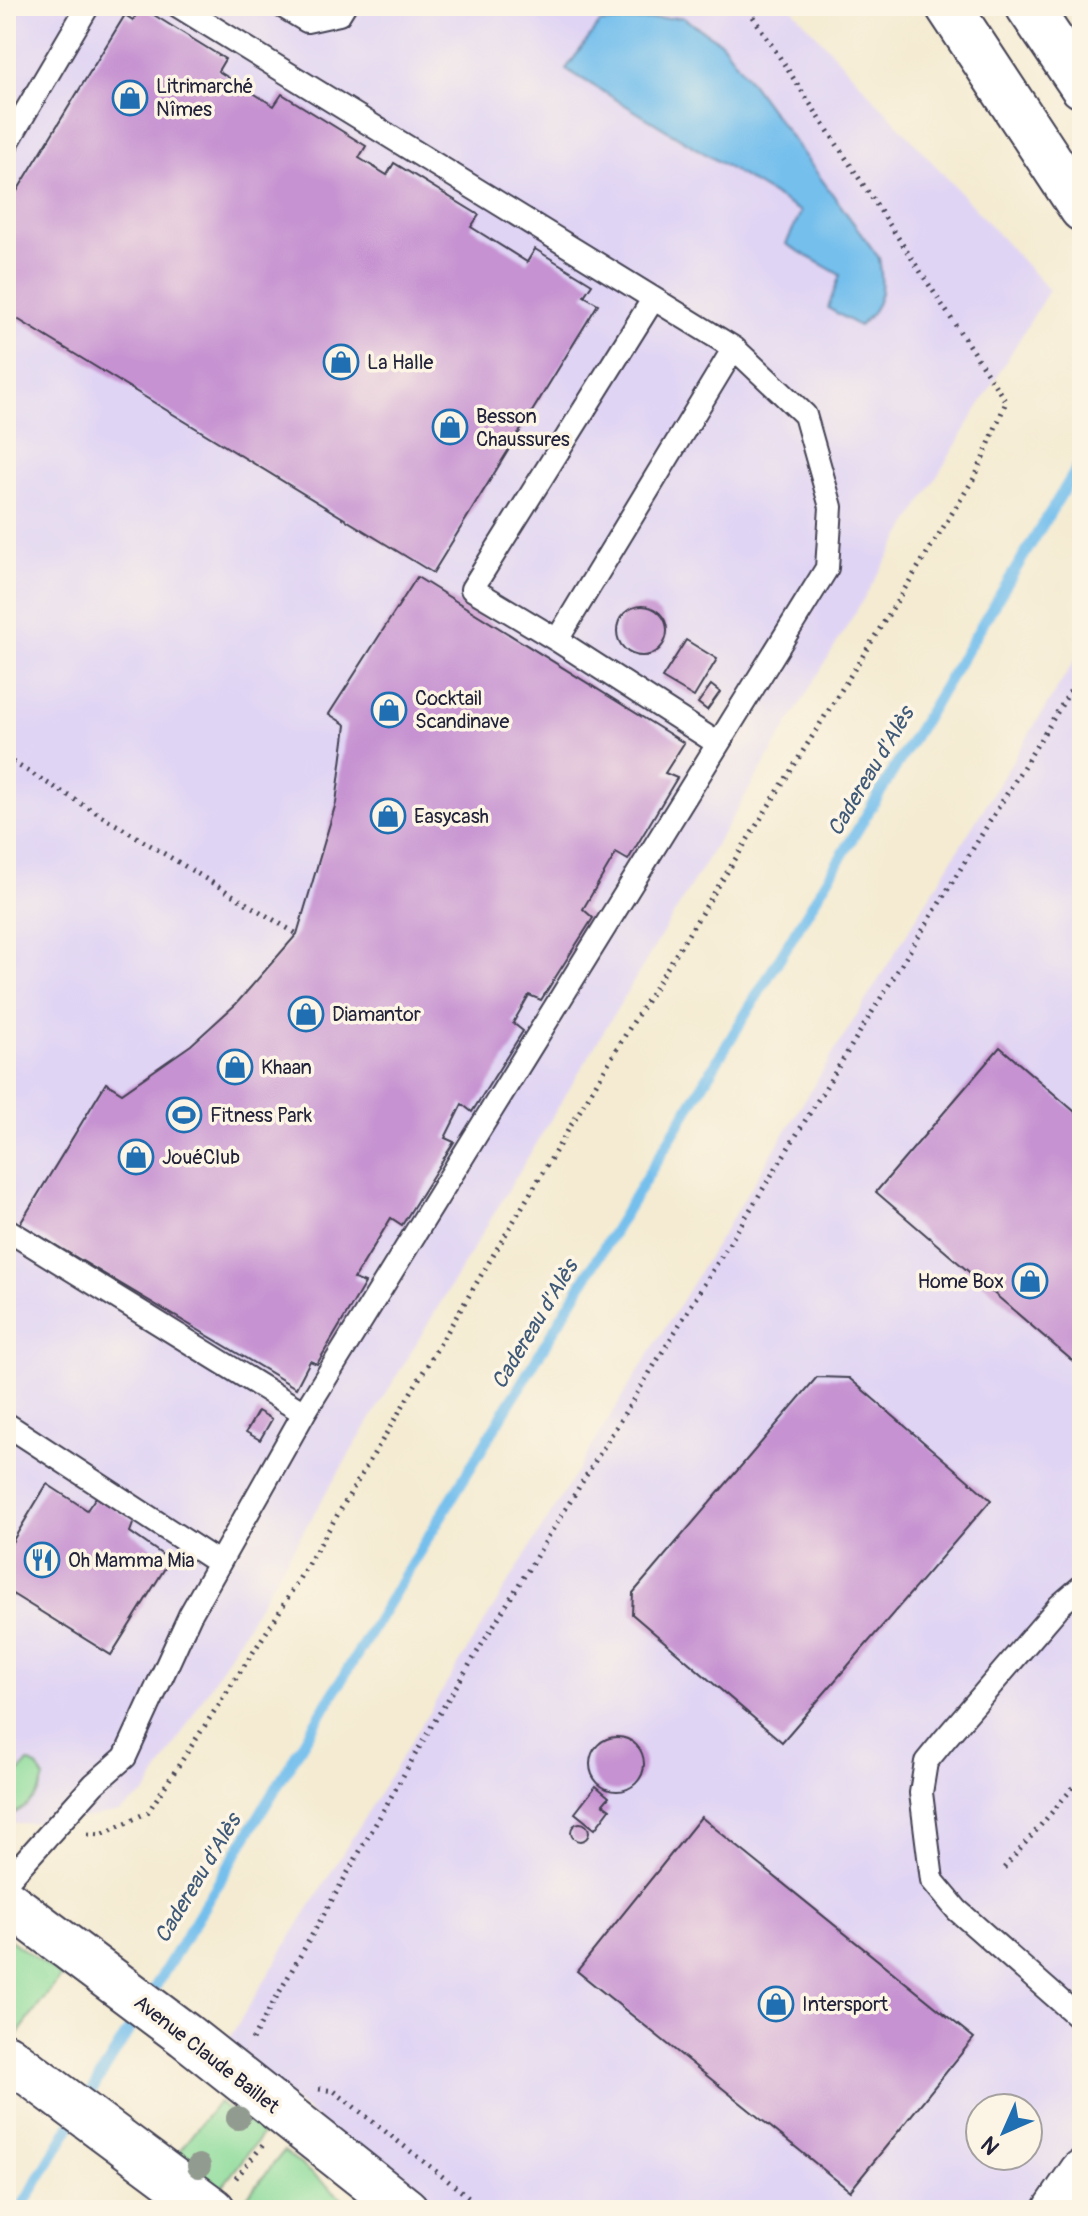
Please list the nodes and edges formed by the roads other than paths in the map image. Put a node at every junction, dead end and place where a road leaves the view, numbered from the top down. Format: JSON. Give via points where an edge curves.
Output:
{"nodes":[{"id":1,"x":88,"y":6,"type":"edge"},
{"id":2,"x":178,"y":6,"type":"edge"},
{"id":3,"x":282,"y":6,"type":"edge"},
{"id":4,"x":344,"y":6,"type":"edge"},
{"id":5,"x":948,"y":6,"type":"edge"},
{"id":6,"x":1028,"y":6,"type":"edge"},
{"id":7,"x":1082,"y":86,"type":"edge"},
{"id":8,"x":6,"y":145,"type":"edge"},
{"id":9,"x":1082,"y":209,"type":"edge"},
{"id":10,"x":652,"y":301,"type":"junction"},
{"id":11,"x":734,"y":348,"type":"junction"},
{"id":12,"x":557,"y":640,"type":"junction"},
{"id":13,"x":717,"y":743,"type":"junction"},
{"id":14,"x":6,"y":1229,"type":"edge"},
{"id":15,"x":304,"y":1413,"type":"junction"},
{"id":16,"x":6,"y":1424,"type":"edge"},
{"id":17,"x":219,"y":1563,"type":"junction"},
{"id":18,"x":1082,"y":1586,"type":"edge"},
{"id":19,"x":6,"y":1882,"type":"edge"},
{"id":20,"x":6,"y":1901,"type":"edge"},
{"id":21,"x":1082,"y":2020,"type":"edge"},
{"id":22,"x":14,"y":2062,"type":"edge"},
{"id":23,"x":1082,"y":2172,"type":"edge"},
{"id":24,"x":213,"y":2210,"type":"edge"},
{"id":25,"x":406,"y":2210,"type":"edge"},
{"id":26,"x":1056,"y":2210,"type":"edge"}],
"edges":[{"from":1,"to":8,"type":"lane"},
{"from":2,"to":10,"type":"lane"},
{"from":3,"to":4,"type":"lane","via":[[307,21],[339,14]]},
{"from":5,"to":9,"type":"main road"},
{"from":6,"to":7,"type":"main road"},
{"from":10,"to":11,"type":"lane"},
{"from":10,"to":12,"type":"lane","via":[[472,589]]},
{"from":11,"to":12,"type":"lane"},
{"from":11,"to":13,"type":"lane","via":[[805,415],[831,507],[827,568]]},
{"from":12,"to":13,"type":"lane"},
{"from":13,"to":15,"type":"lane"},
{"from":14,"to":15,"type":"lane"},
{"from":15,"to":17,"type":"lane"},
{"from":16,"to":17,"type":"lane"},
{"from":17,"to":19,"type":"lane","via":[[125,1757]]},
{"from":18,"to":21,"type":"lane","via":[[926,1762],[921,1793],[932,1880],[957,1910]]},
{"from":20,"to":25,"type":"main road","name":"Avenue Claude Baillet","via":[[228,2054]]},
{"from":22,"to":24,"type":"main road"},
{"from":23,"to":26,"type":"main road"}]}
